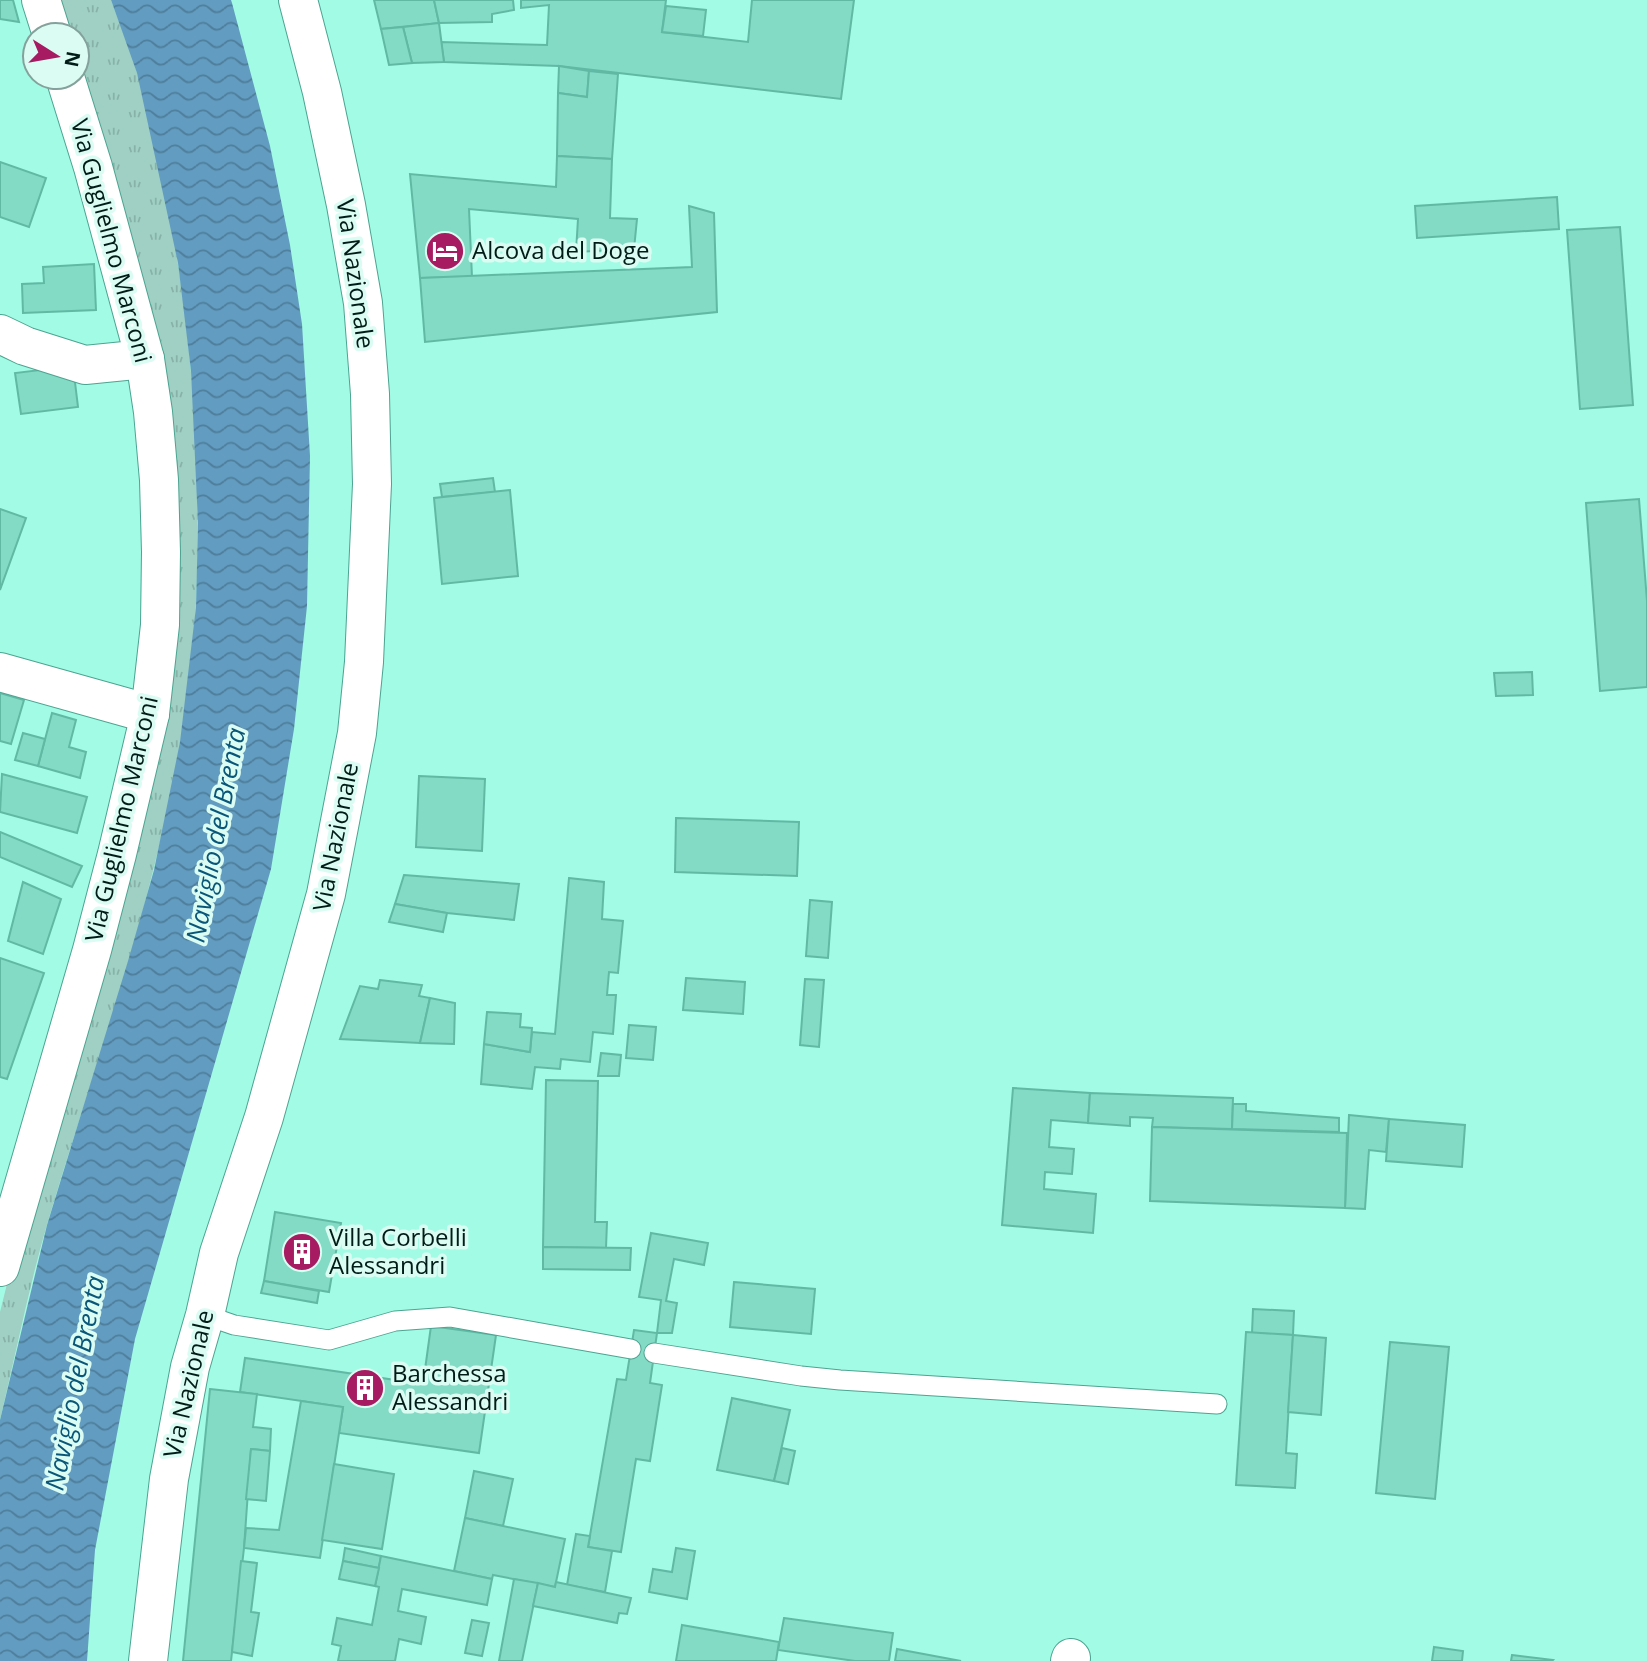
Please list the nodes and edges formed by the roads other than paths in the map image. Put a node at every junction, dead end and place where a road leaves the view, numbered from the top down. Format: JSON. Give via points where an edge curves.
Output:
{"nodes":[{"id":1,"x":41,"y":0,"type":"edge"},
{"id":2,"x":298,"y":0,"type":"edge"},
{"id":3,"x":48,"y":21,"type":"edge"},
{"id":4,"x":69,"y":91,"type":"edge"},
{"id":5,"x":0,"y":334,"type":"edge"},
{"id":6,"x":145,"y":359,"type":"junction"},
{"id":7,"x":0,"y":672,"type":"edge"},
{"id":8,"x":150,"y":715,"type":"junction"},
{"id":9,"x":0,"y":1267,"type":"edge"},
{"id":10,"x":205,"y":1315,"type":"junction"},
{"id":11,"x":631,"y":1349,"type":"dead end"},
{"id":12,"x":654,"y":1353,"type":"dead end"},
{"id":13,"x":1217,"y":1404,"type":"dead end"},
{"id":14,"x":148,"y":1661,"type":"edge"}],
"edges":[{"from":1,"to":3,"type":"main road"},
{"from":2,"to":10,"type":"main road","name":"Via Nazionale","via":[[325,104],[363,303],[372,484],[364,662],[357,733],[326,894],[264,1117],[219,1253]]},
{"from":4,"to":6,"type":"main road","name":"Via Guglielmo Marconi"},
{"from":5,"to":6,"type":"main road","via":[[85,365]]},
{"from":6,"to":8,"type":"main road","name":"Via Guglielmo Marconi","via":[[153,412],[161,552],[160,625]]},
{"from":7,"to":8,"type":"main road"},
{"from":8,"to":9,"type":"main road","name":"Via Guglielmo Marconi","via":[[92,950]]},
{"from":10,"to":11,"type":"lane","via":[[234,1325],[329,1340],[395,1321],[450,1317]]},
{"from":10,"to":14,"type":"main road","name":"Via Nazionale","via":[[190,1367],[169,1479]]},
{"from":12,"to":13,"type":"lane","via":[[840,1380]]}]}
